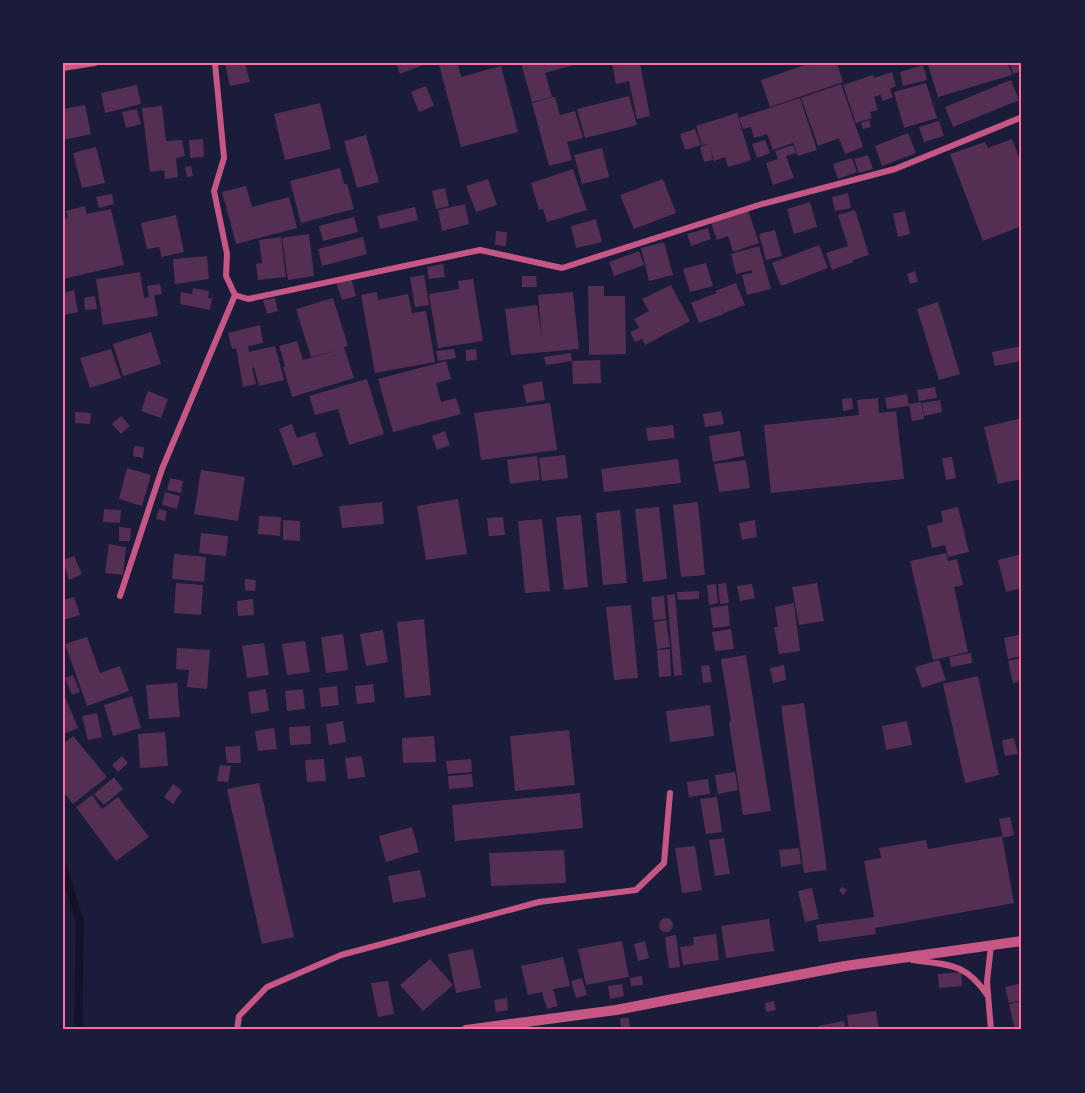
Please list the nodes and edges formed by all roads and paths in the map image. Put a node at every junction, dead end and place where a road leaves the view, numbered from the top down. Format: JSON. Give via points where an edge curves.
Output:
{"nodes":[{"id":1,"x":95,"y":63,"type":"edge"},
{"id":2,"x":215,"y":63,"type":"edge"},
{"id":3,"x":63,"y":68,"type":"edge"},
{"id":4,"x":1022,"y":117,"type":"edge"},
{"id":5,"x":235,"y":295,"type":"junction"},
{"id":6,"x":120,"y":596,"type":"dead end"},
{"id":7,"x":670,"y":793,"type":"dead end"},
{"id":8,"x":1022,"y":941,"type":"edge"},
{"id":9,"x":991,"y":945,"type":"junction"},
{"id":10,"x":902,"y":958,"type":"junction"},
{"id":11,"x":988,"y":996,"type":"junction"},
{"id":12,"x":237,"y":1030,"type":"edge"},
{"id":13,"x":466,"y":1030,"type":"edge"},
{"id":14,"x":991,"y":1030,"type":"edge"}],
"edges":[{"from":1,"to":3,"type":"street"},
{"from":2,"to":5,"type":"street","via":[[224,158],[214,191],[227,254],[226,276]]},
{"from":4,"to":5,"type":"street","via":[[895,168],[762,204],[562,268],[480,250],[248,299]]},
{"from":5,"to":6,"type":"street","via":[[162,469]]},
{"from":7,"to":12,"type":"street","via":[[664,863],[636,890],[539,902],[341,955],[267,987],[239,1016]]},
{"from":8,"to":9,"type":"street"},
{"from":9,"to":10,"type":"street"},
{"from":9,"to":11,"type":"street"},
{"from":10,"to":11,"type":"street","via":[[957,966],[978,980]]},
{"from":10,"to":13,"type":"street","via":[[616,1010]]},
{"from":11,"to":14,"type":"street"}]}
